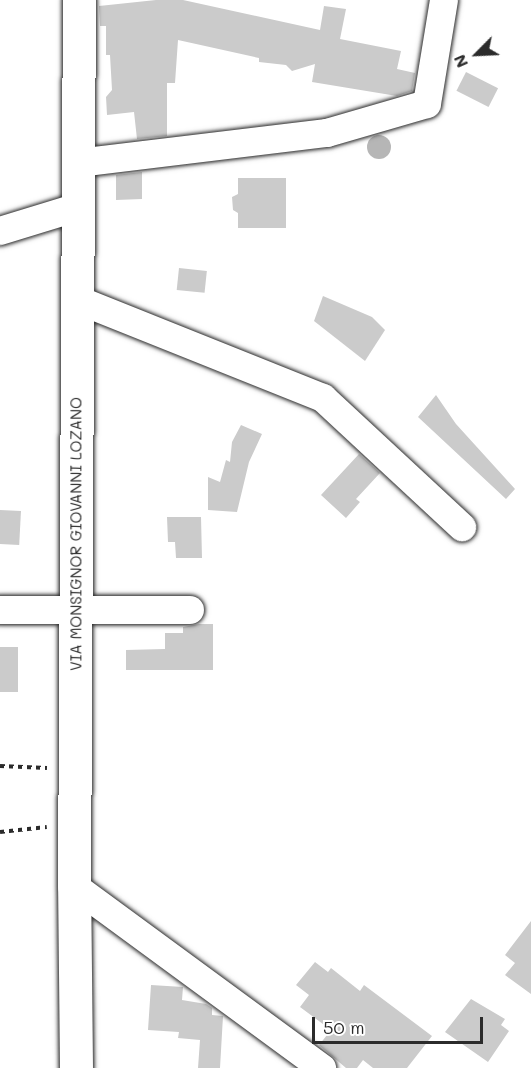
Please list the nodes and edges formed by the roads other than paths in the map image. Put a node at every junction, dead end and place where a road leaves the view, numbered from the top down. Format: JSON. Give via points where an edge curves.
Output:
{"nodes":[{"id":1,"x":79,"y":0,"type":"edge"},
{"id":2,"x":444,"y":0,"type":"edge"},
{"id":3,"x":78,"y":163,"type":"junction"},
{"id":4,"x":78,"y":207,"type":"junction"},
{"id":5,"x":0,"y":231,"type":"edge"},
{"id":6,"x":78,"y":300,"type":"junction"},
{"id":7,"x":462,"y":527,"type":"dead end"},
{"id":8,"x":0,"y":610,"type":"edge"},
{"id":9,"x":76,"y":610,"type":"junction"},
{"id":10,"x":190,"y":610,"type":"dead end"},
{"id":11,"x":74,"y":886,"type":"junction"},
{"id":12,"x":76,"y":1068,"type":"edge"},
{"id":13,"x":322,"y":1068,"type":"edge"}],
"edges":[{"from":1,"to":3,"type":"main road","name":"VIA MONSIGNOR GIOVANNI LOZANO"},
{"from":2,"to":3,"type":"street","via":[[427,104],[327,133]]},
{"from":3,"to":4,"type":"main road","name":"VIA MONSIGNOR GIOVANNI LOZANO"},
{"from":4,"to":5,"type":"street"},
{"from":4,"to":6,"type":"main road","name":"VIA MONSIGNOR GIOVANNI LOZANO"},
{"from":6,"to":7,"type":"street","via":[[323,398]]},
{"from":6,"to":9,"type":"main road","name":"VIA MONSIGNOR GIOVANNI LOZANO"},
{"from":8,"to":9,"type":"street"},
{"from":9,"to":10,"type":"street"},
{"from":9,"to":11,"type":"main road","name":"VIA MONSIGNOR GIOVANNI LOZANO"},
{"from":11,"to":12,"type":"main road","name":"VIA MONSIGNOR GIOVANNI LOZANO"},
{"from":11,"to":13,"type":"street"}]}
